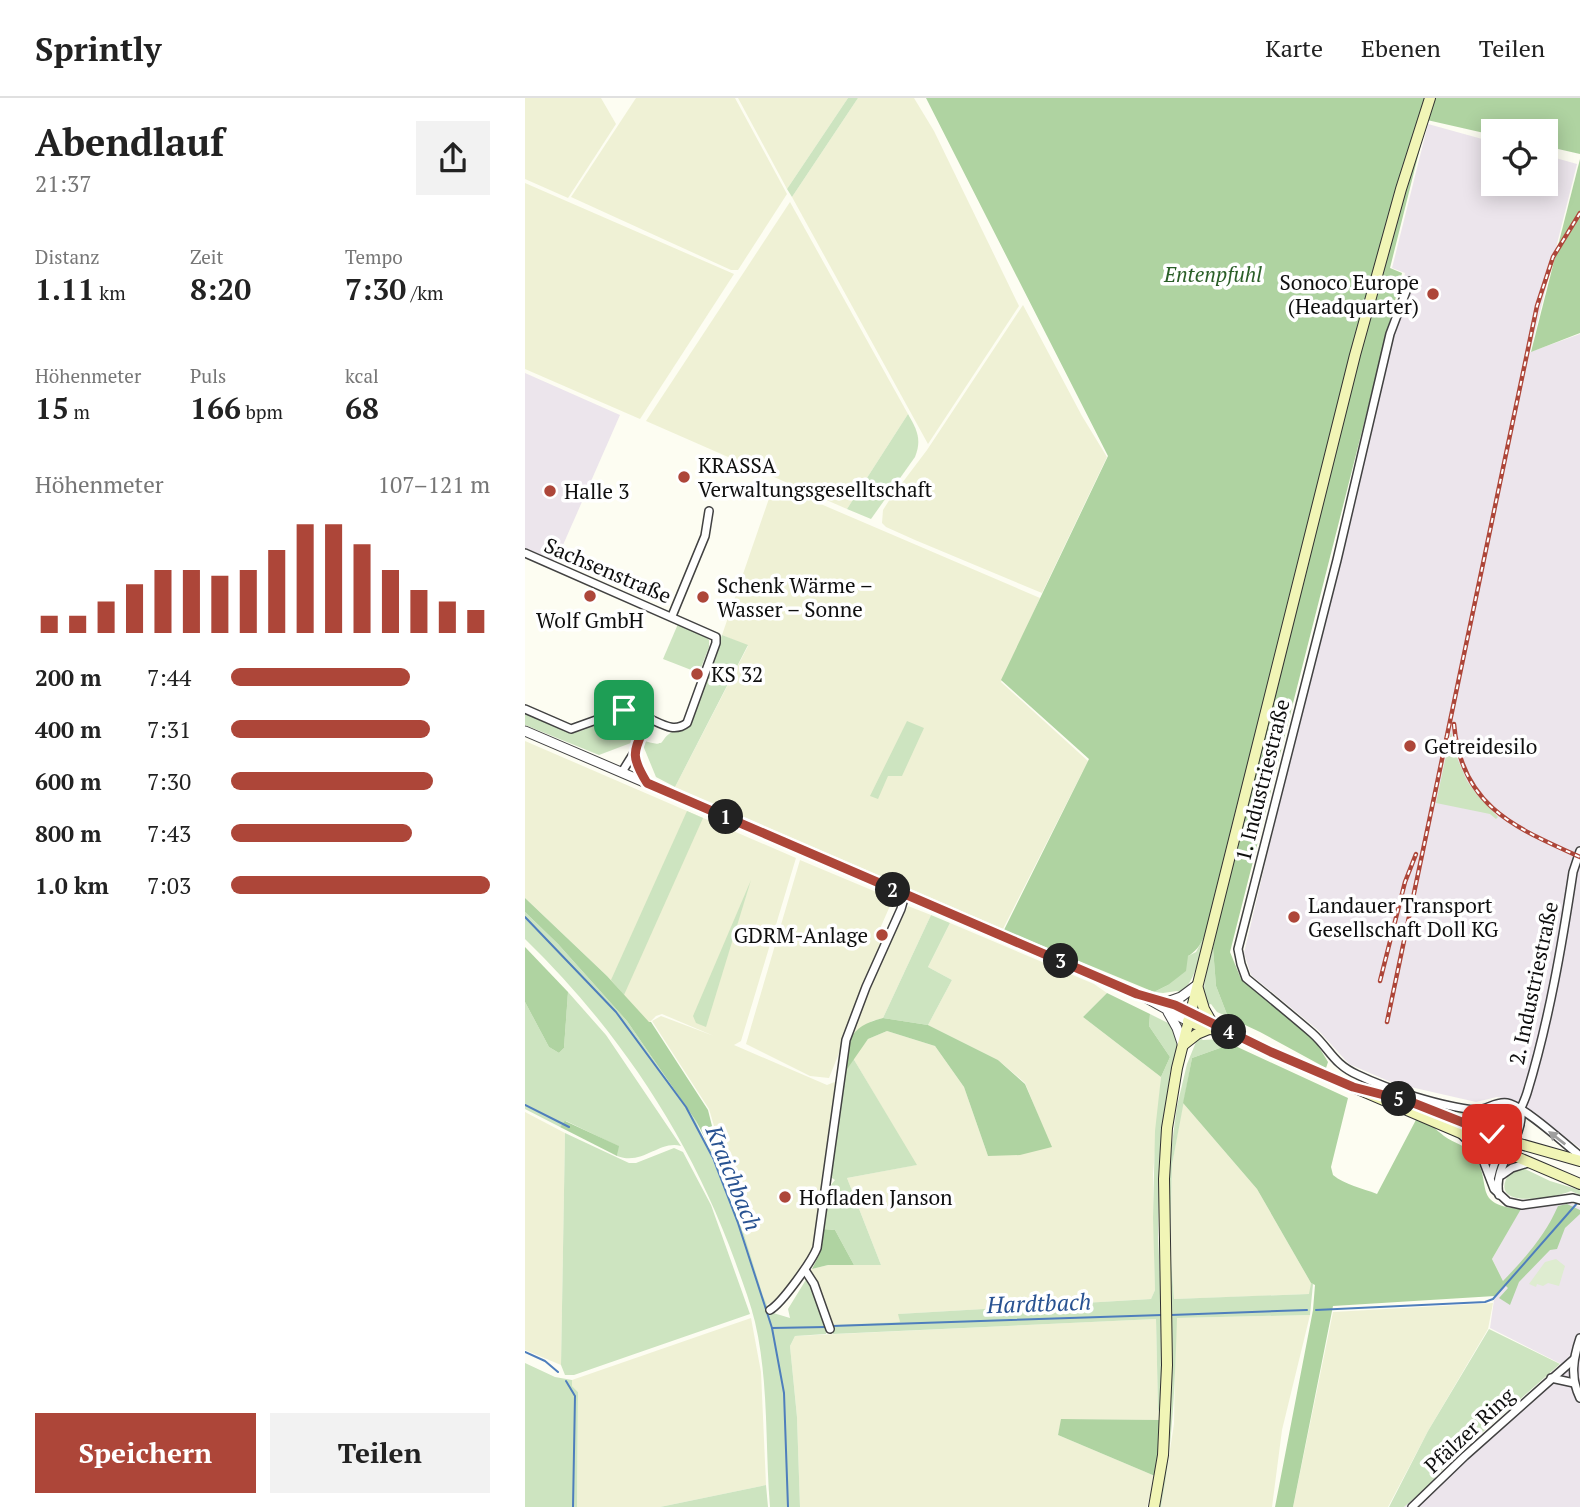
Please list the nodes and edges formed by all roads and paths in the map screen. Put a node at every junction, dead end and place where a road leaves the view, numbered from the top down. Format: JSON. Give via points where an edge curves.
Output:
{"nodes":[{"id":1,"x":1430,"y":98,"type":"edge"},
{"id":2,"x":1410,"y":281,"type":"dead end"},
{"id":3,"x":709,"y":511,"type":"dead end"},
{"id":4,"x":525,"y":553,"type":"edge"},
{"id":5,"x":672,"y":616,"type":"junction"},
{"id":6,"x":525,"y":709,"type":"edge"},
{"id":7,"x":648,"y":719,"type":"junction"},
{"id":8,"x":525,"y":731,"type":"edge"},
{"id":9,"x":635,"y":751,"type":"junction"},
{"id":10,"x":634,"y":760,"type":"junction"},
{"id":11,"x":624,"y":773,"type":"junction"},
{"id":12,"x":647,"y":783,"type":"junction"},
{"id":13,"x":1580,"y":851,"type":"edge"},
{"id":14,"x":905,"y":895,"type":"junction"},
{"id":15,"x":1197,"y":985,"type":"junction"},
{"id":16,"x":1167,"y":1006,"type":"junction"},
{"id":17,"x":1189,"y":1016,"type":"junction"},
{"id":18,"x":1211,"y":1026,"type":"junction"},
{"id":19,"x":1183,"y":1045,"type":"junction"},
{"id":20,"x":1353,"y":1087,"type":"junction"},
{"id":21,"x":1521,"y":1110,"type":"junction"},
{"id":22,"x":1516,"y":1121,"type":"junction"},
{"id":23,"x":1460,"y":1133,"type":"junction"},
{"id":24,"x":1492,"y":1134,"type":"junction"},
{"id":25,"x":1511,"y":1141,"type":"junction"},
{"id":26,"x":1505,"y":1153,"type":"junction"},
{"id":27,"x":1580,"y":1158,"type":"edge"},
{"id":28,"x":1528,"y":1163,"type":"junction"},
{"id":29,"x":1580,"y":1170,"type":"edge"},
{"id":30,"x":1495,"y":1177,"type":"junction"},
{"id":31,"x":1580,"y":1182,"type":"edge"},
{"id":32,"x":1578,"y":1199,"type":"edge"},
{"id":33,"x":804,"y":1270,"type":"junction"},
{"id":34,"x":770,"y":1310,"type":"dead end"},
{"id":35,"x":829,"y":1327,"type":"dead end"},
{"id":36,"x":1580,"y":1338,"type":"edge"},
{"id":37,"x":1573,"y":1360,"type":"junction"},
{"id":38,"x":1551,"y":1378,"type":"junction"},
{"id":39,"x":1574,"y":1383,"type":"junction"},
{"id":40,"x":1580,"y":1398,"type":"edge"},
{"id":41,"x":1154,"y":1507,"type":"edge"},
{"id":42,"x":1412,"y":1507,"type":"edge"}],
"edges":[{"from":1,"to":15,"type":"main road","via":[[1362,328]]},
{"from":2,"to":21,"type":"street","name":"1. Industriestraße","via":[[1374,386],[1337,560],[1238,948],[1246,978],[1314,1035],[1335,1061],[1354,1073],[1468,1108],[1482,1110],[1506,1103]]},
{"from":3,"to":5,"type":"street","via":[[705,536]]},
{"from":4,"to":5,"type":"street","name":"Sachsenstraße"},
{"from":5,"to":7,"type":"street","name":"Sachsenstraße","via":[[716,637],[716,643],[687,723],[674,729]]},
{"from":6,"to":7,"type":"street","via":[[571,729],[624,710]]},
{"from":7,"to":9,"type":"street"},
{"from":8,"to":11,"type":"street"},
{"from":9,"to":10,"type":"street"},
{"from":9,"to":11,"type":"street"},
{"from":10,"to":11,"type":"street"},
{"from":10,"to":12,"type":"street"},
{"from":11,"to":12,"type":"street"},
{"from":12,"to":14,"type":"street"},
{"from":13,"to":21,"type":"street","name":"2. Industriestraße","via":[[1540,1050]]},
{"from":14,"to":16,"type":"street"},
{"from":14,"to":33,"type":"street","via":[[846,1040],[817,1248]]},
{"from":15,"to":16,"type":"street"},
{"from":15,"to":17,"type":"main road"},
{"from":15,"to":18,"type":"main road"},
{"from":16,"to":17,"type":"street"},
{"from":16,"to":19,"type":"street"},
{"from":17,"to":18,"type":"main road"},
{"from":17,"to":19,"type":"main road"},
{"from":18,"to":19,"type":"main road"},
{"from":18,"to":20,"type":"main road"},
{"from":19,"to":41,"type":"main road","via":[[1165,1154],[1165,1429]]},
{"from":20,"to":23,"type":"main road"},
{"from":20,"to":24,"type":"main road","via":[[1411,1102]]},
{"from":21,"to":22,"type":"street","name":"2. Industriestraße"},
{"from":21,"to":25,"type":"street","via":[[1523,1123]]},
{"from":27,"to":21,"type":"street","one_way":true},
{"from":22,"to":24,"type":"street"},
{"from":22,"to":25,"type":"street","name":"2. Industriestraße"},
{"from":23,"to":26,"type":"main road"},
{"from":23,"to":30,"type":"street"},
{"from":24,"to":25,"type":"main road"},
{"from":25,"to":26,"type":"street","name":"2. Industriestraße"},
{"from":25,"to":27,"type":"main road"},
{"from":26,"to":28,"type":"main road"},
{"from":26,"to":30,"type":"street","name":"2. Industriestraße"},
{"from":28,"to":30,"type":"street"},
{"from":28,"to":31,"type":"main road"},
{"from":29,"to":31,"type":"main road"},
{"from":30,"to":32,"type":"street","via":[[1499,1195],[1517,1205]]},
{"from":33,"to":34,"type":"street"},
{"from":33,"to":35,"type":"street","via":[[815,1286]]},
{"from":36,"to":37,"type":"street"},
{"from":37,"to":38,"type":"street","name":"Pfälzer Ring"},
{"from":37,"to":39,"type":"street"},
{"from":38,"to":39,"type":"street"},
{"from":38,"to":42,"type":"street","name":"Pfälzer Ring"},
{"from":39,"to":40,"type":"street"}]}
